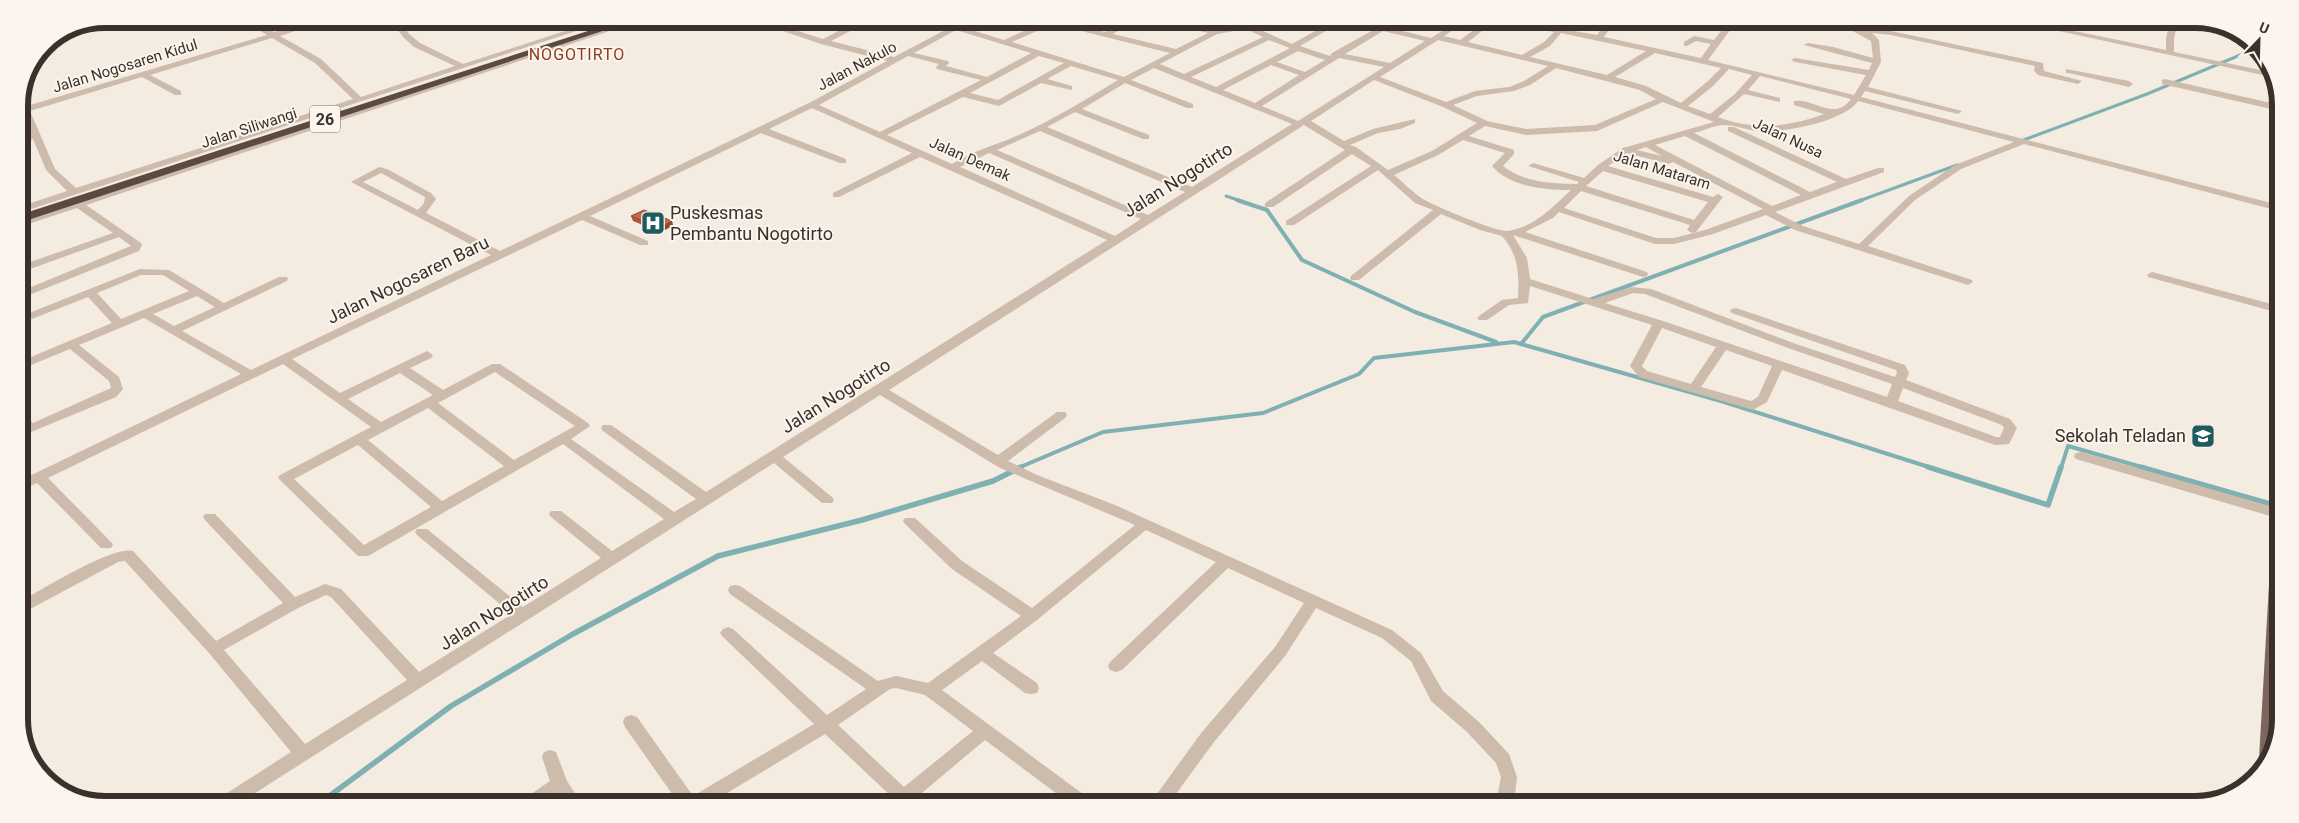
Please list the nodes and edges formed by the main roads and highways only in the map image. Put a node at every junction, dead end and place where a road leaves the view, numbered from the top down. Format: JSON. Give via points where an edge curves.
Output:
{"nodes":[{"id":1,"x":594,"y":28,"type":"edge"},
{"id":2,"x":604,"y":28,"type":"edge"},
{"id":3,"x":556,"y":42,"type":"junction"},
{"id":4,"x":527,"y":51,"type":"junction"},
{"id":5,"x":28,"y":208,"type":"edge"},
{"id":6,"x":28,"y":216,"type":"edge"}],
"edges":[{"from":1,"to":3,"type":"highway","name":"Jalan Siliwangi","number":"26"},
{"from":2,"to":3,"type":"highway","name":"Jalan Siliwangi","number":"26"},
{"from":3,"to":4,"type":"highway","name":"Jalan Siliwangi","number":"26"},
{"from":4,"to":5,"type":"highway","name":"Jalan Siliwangi","number":"26"},
{"from":4,"to":6,"type":"highway","name":"Jalan Siliwangi","number":"26"}]}
